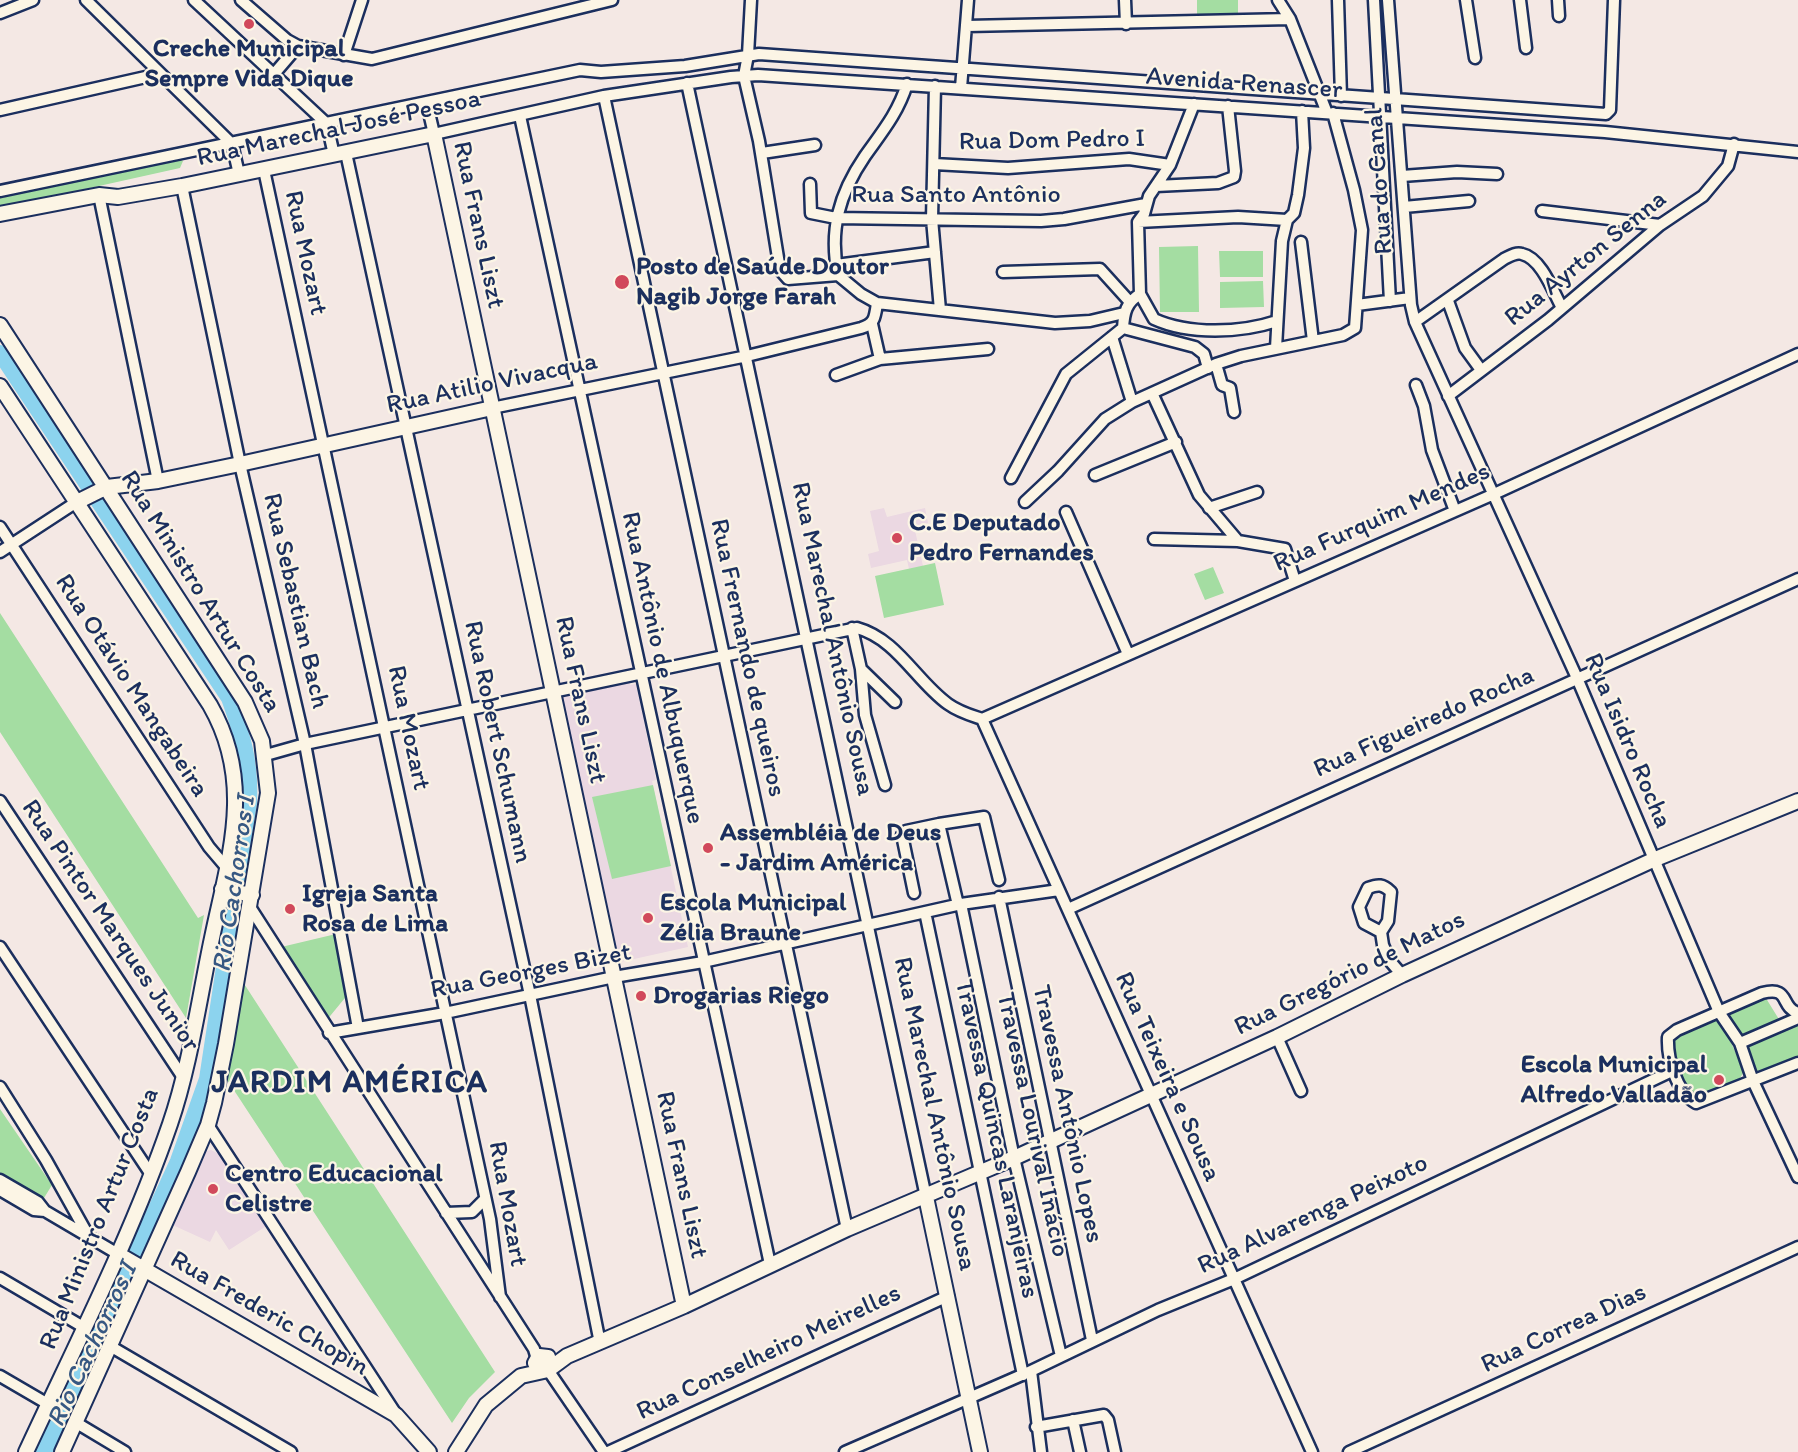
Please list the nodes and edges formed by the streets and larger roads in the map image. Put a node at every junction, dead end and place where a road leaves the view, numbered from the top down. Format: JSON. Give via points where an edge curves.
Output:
{"nodes":[{"id":1,"x":33,"y":0,"type":"edge"},
{"id":2,"x":86,"y":0,"type":"edge"},
{"id":3,"x":194,"y":0,"type":"edge"},
{"id":4,"x":241,"y":0,"type":"edge"},
{"id":5,"x":362,"y":0,"type":"edge"},
{"id":6,"x":612,"y":0,"type":"edge"},
{"id":7,"x":751,"y":0,"type":"edge"},
{"id":8,"x":968,"y":0,"type":"edge"},
{"id":9,"x":1125,"y":0,"type":"edge"},
{"id":10,"x":1278,"y":0,"type":"edge"},
{"id":11,"x":1338,"y":0,"type":"edge"},
{"id":12,"x":1374,"y":0,"type":"edge"},
{"id":13,"x":1388,"y":0,"type":"edge"},
{"id":14,"x":1466,"y":0,"type":"edge"},
{"id":15,"x":1520,"y":0,"type":"edge"},
{"id":16,"x":1558,"y":0,"type":"edge"},
{"id":17,"x":1614,"y":0,"type":"edge"},
{"id":18,"x":0,"y":14,"type":"edge"},
{"id":19,"x":1559,"y":16,"type":"dead end"},
{"id":20,"x":1290,"y":19,"type":"junction"},
{"id":21,"x":1126,"y":24,"type":"junction"},
{"id":22,"x":967,"y":26,"type":"junction"},
{"id":23,"x":298,"y":46,"type":"junction"},
{"id":24,"x":1526,"y":48,"type":"dead end"},
{"id":25,"x":344,"y":55,"type":"junction"},
{"id":26,"x":748,"y":55,"type":"junction"},
{"id":27,"x":1475,"y":58,"type":"dead end"},
{"id":28,"x":685,"y":66,"type":"joint"},
{"id":29,"x":962,"y":68,"type":"junction"},
{"id":30,"x":274,"y":74,"type":"junction"},
{"id":31,"x":159,"y":75,"type":"junction"},
{"id":32,"x":744,"y":76,"type":"junction"},
{"id":33,"x":687,"y":83,"type":"junction"},
{"id":34,"x":908,"y":84,"type":"junction"},
{"id":35,"x":935,"y":86,"type":"junction"},
{"id":36,"x":961,"y":87,"type":"junction"},
{"id":37,"x":1321,"y":94,"type":"junction"},
{"id":38,"x":604,"y":96,"type":"junction"},
{"id":39,"x":1341,"y":96,"type":"junction"},
{"id":40,"x":1380,"y":98,"type":"junction"},
{"id":41,"x":1397,"y":99,"type":"junction"},
{"id":42,"x":427,"y":104,"type":"junction"},
{"id":43,"x":1194,"y":104,"type":"junction"},
{"id":44,"x":1228,"y":106,"type":"junction"},
{"id":45,"x":0,"y":110,"type":"edge"},
{"id":46,"x":1302,"y":111,"type":"junction"},
{"id":47,"x":1330,"y":113,"type":"junction"},
{"id":48,"x":1609,"y":113,"type":"junction"},
{"id":49,"x":520,"y":116,"type":"junction"},
{"id":50,"x":1380,"y":116,"type":"junction"},
{"id":51,"x":1398,"y":117,"type":"junction"},
{"id":52,"x":327,"y":124,"type":"junction"},
{"id":53,"x":1609,"y":132,"type":"junction"},
{"id":54,"x":434,"y":134,"type":"junction"},
{"id":55,"x":232,"y":144,"type":"junction"},
{"id":56,"x":1734,"y":144,"type":"junction"},
{"id":57,"x":815,"y":145,"type":"dead end"},
{"id":58,"x":1798,"y":152,"type":"edge"},
{"id":59,"x":762,"y":153,"type":"junction"},
{"id":60,"x":340,"y":154,"type":"junction"},
{"id":61,"x":934,"y":164,"type":"junction"},
{"id":62,"x":1170,"y":165,"type":"junction"},
{"id":63,"x":264,"y":170,"type":"junction"},
{"id":64,"x":239,"y":174,"type":"junction"},
{"id":65,"x":1497,"y":174,"type":"dead end"},
{"id":66,"x":1402,"y":176,"type":"junction"},
{"id":67,"x":810,"y":184,"type":"dead end"},
{"id":68,"x":182,"y":186,"type":"junction"},
{"id":69,"x":1156,"y":186,"type":"junction"},
{"id":70,"x":0,"y":191,"type":"edge"},
{"id":71,"x":99,"y":195,"type":"junction"},
{"id":72,"x":1469,"y":201,"type":"dead end"},
{"id":73,"x":1146,"y":204,"type":"junction"},
{"id":74,"x":1404,"y":207,"type":"junction"},
{"id":75,"x":1542,"y":211,"type":"dead end"},
{"id":76,"x":0,"y":214,"type":"edge"},
{"id":77,"x":836,"y":218,"type":"junction"},
{"id":78,"x":932,"y":219,"type":"junction"},
{"id":79,"x":1287,"y":220,"type":"junction"},
{"id":80,"x":1138,"y":222,"type":"junction"},
{"id":81,"x":1660,"y":225,"type":"junction"},
{"id":82,"x":1301,"y":242,"type":"dead end"},
{"id":83,"x":935,"y":252,"type":"junction"},
{"id":84,"x":837,"y":270,"type":"junction"},
{"id":85,"x":1003,"y":272,"type":"dead end"},
{"id":86,"x":1140,"y":294,"type":"junction"},
{"id":87,"x":1410,"y":298,"type":"junction"},
{"id":88,"x":1129,"y":301,"type":"junction"},
{"id":89,"x":1390,"y":301,"type":"junction"},
{"id":90,"x":1448,"y":301,"type":"junction"},
{"id":91,"x":877,"y":303,"type":"junction"},
{"id":92,"x":1561,"y":306,"type":"junction"},
{"id":93,"x":940,"y":310,"type":"junction"},
{"id":94,"x":1357,"y":310,"type":"junction"},
{"id":95,"x":1124,"y":313,"type":"junction"},
{"id":96,"x":1277,"y":321,"type":"junction"},
{"id":97,"x":1415,"y":322,"type":"junction"},
{"id":98,"x":872,"y":324,"type":"junction"},
{"id":99,"x":0,"y":325,"type":"edge"},
{"id":100,"x":1123,"y":328,"type":"junction"},
{"id":101,"x":1201,"y":330,"type":"junction"},
{"id":102,"x":1112,"y":337,"type":"junction"},
{"id":103,"x":1313,"y":340,"type":"junction"},
{"id":104,"x":1276,"y":348,"type":"junction"},
{"id":105,"x":988,"y":349,"type":"dead end"},
{"id":106,"x":1201,"y":350,"type":"junction"},
{"id":107,"x":1798,"y":354,"type":"edge"},
{"id":108,"x":747,"y":356,"type":"junction"},
{"id":109,"x":880,"y":359,"type":"junction"},
{"id":110,"x":1212,"y":366,"type":"junction"},
{"id":111,"x":1482,"y":370,"type":"junction"},
{"id":112,"x":661,"y":373,"type":"junction"},
{"id":113,"x":836,"y":375,"type":"dead end"},
{"id":114,"x":1416,"y":385,"type":"dead end"},
{"id":115,"x":0,"y":386,"type":"edge"},
{"id":116,"x":579,"y":389,"type":"junction"},
{"id":117,"x":1152,"y":393,"type":"junction"},
{"id":118,"x":1448,"y":396,"type":"junction"},
{"id":119,"x":1132,"y":402,"type":"junction"},
{"id":120,"x":492,"y":408,"type":"junction"},
{"id":121,"x":1234,"y":412,"type":"dead end"},
{"id":122,"x":405,"y":426,"type":"junction"},
{"id":123,"x":1176,"y":442,"type":"junction"},
{"id":124,"x":324,"y":445,"type":"junction"},
{"id":125,"x":240,"y":464,"type":"junction"},
{"id":126,"x":1095,"y":475,"type":"dead end"},
{"id":127,"x":1011,"y":478,"type":"dead end"},
{"id":128,"x":158,"y":481,"type":"junction"},
{"id":129,"x":104,"y":489,"type":"junction"},
{"id":130,"x":1257,"y":492,"type":"dead end"},
{"id":131,"x":1494,"y":494,"type":"junction"},
{"id":132,"x":78,"y":501,"type":"junction"},
{"id":133,"x":1025,"y":502,"type":"dead end"},
{"id":134,"x":1209,"y":508,"type":"junction"},
{"id":135,"x":1455,"y":511,"type":"junction"},
{"id":136,"x":1066,"y":512,"type":"dead end"},
{"id":137,"x":0,"y":527,"type":"edge"},
{"id":138,"x":1154,"y":539,"type":"dead end"},
{"id":139,"x":1238,"y":541,"type":"junction"},
{"id":140,"x":12,"y":545,"type":"junction"},
{"id":141,"x":0,"y":552,"type":"edge"},
{"id":142,"x":1798,"y":579,"type":"edge"},
{"id":143,"x":1295,"y":581,"type":"junction"},
{"id":144,"x":852,"y":628,"type":"junction"},
{"id":145,"x":807,"y":636,"type":"junction"},
{"id":146,"x":724,"y":654,"type":"junction"},
{"id":147,"x":1128,"y":654,"type":"junction"},
{"id":148,"x":861,"y":669,"type":"junction"},
{"id":149,"x":640,"y":674,"type":"junction"},
{"id":150,"x":1577,"y":678,"type":"junction"},
{"id":151,"x":554,"y":692,"type":"junction"},
{"id":152,"x":895,"y":702,"type":"dead end"},
{"id":153,"x":467,"y":711,"type":"junction"},
{"id":154,"x":982,"y":719,"type":"junction"},
{"id":155,"x":386,"y":728,"type":"junction"},
{"id":156,"x":305,"y":744,"type":"junction"},
{"id":157,"x":266,"y":755,"type":"junction"},
{"id":158,"x":885,"y":785,"type":"dead end"},
{"id":159,"x":1798,"y":801,"type":"edge"},
{"id":160,"x":1,"y":808,"type":"edge"},
{"id":161,"x":939,"y":824,"type":"junction"},
{"id":162,"x":1653,"y":860,"type":"junction"},
{"id":163,"x":226,"y":867,"type":"junction"},
{"id":164,"x":999,"y":880,"type":"dead end"},
{"id":165,"x":226,"y":890,"type":"junction"},
{"id":166,"x":1059,"y":890,"type":"junction"},
{"id":167,"x":914,"y":893,"type":"dead end"},
{"id":168,"x":999,"y":897,"type":"junction"},
{"id":169,"x":249,"y":898,"type":"junction"},
{"id":170,"x":959,"y":904,"type":"junction"},
{"id":171,"x":1068,"y":909,"type":"junction"},
{"id":172,"x":925,"y":912,"type":"junction"},
{"id":173,"x":870,"y":925,"type":"junction"},
{"id":174,"x":1381,"y":932,"type":"dead end"},
{"id":175,"x":785,"y":944,"type":"junction"},
{"id":176,"x":0,"y":947,"type":"edge"},
{"id":177,"x":703,"y":962,"type":"junction"},
{"id":178,"x":1402,"y":975,"type":"junction"},
{"id":179,"x":614,"y":977,"type":"junction"},
{"id":180,"x":530,"y":995,"type":"junction"},
{"id":181,"x":1719,"y":1012,"type":"junction"},
{"id":182,"x":445,"y":1013,"type":"junction"},
{"id":183,"x":1798,"y":1013,"type":"edge"},
{"id":184,"x":1798,"y":1017,"type":"edge"},
{"id":185,"x":358,"y":1028,"type":"junction"},
{"id":186,"x":329,"y":1033,"type":"junction"},
{"id":187,"x":1277,"y":1037,"type":"junction"},
{"id":188,"x":1740,"y":1043,"type":"junction"},
{"id":189,"x":1798,"y":1063,"type":"edge"},
{"id":190,"x":1674,"y":1070,"type":"junction"},
{"id":191,"x":182,"y":1076,"type":"junction"},
{"id":192,"x":1753,"y":1081,"type":"junction"},
{"id":193,"x":0,"y":1087,"type":"edge"},
{"id":194,"x":1301,"y":1091,"type":"dead end"},
{"id":195,"x":1150,"y":1094,"type":"junction"},
{"id":196,"x":208,"y":1125,"type":"junction"},
{"id":197,"x":1049,"y":1142,"type":"junction"},
{"id":198,"x":223,"y":1149,"type":"junction"},
{"id":199,"x":197,"y":1150,"type":"junction"},
{"id":200,"x":1014,"y":1158,"type":"junction"},
{"id":201,"x":981,"y":1172,"type":"junction"},
{"id":202,"x":150,"y":1173,"type":"junction"},
{"id":203,"x":1798,"y":1177,"type":"edge"},
{"id":204,"x":0,"y":1180,"type":"edge"},
{"id":205,"x":0,"y":1190,"type":"edge"},
{"id":206,"x":926,"y":1197,"type":"junction"},
{"id":207,"x":485,"y":1199,"type":"junction"},
{"id":208,"x":45,"y":1210,"type":"junction"},
{"id":209,"x":446,"y":1213,"type":"junction"},
{"id":210,"x":847,"y":1228,"type":"junction"},
{"id":211,"x":89,"y":1237,"type":"junction"},
{"id":212,"x":1798,"y":1247,"type":"edge"},
{"id":213,"x":121,"y":1256,"type":"junction"},
{"id":214,"x":770,"y":1264,"type":"junction"},
{"id":215,"x":141,"y":1267,"type":"junction"},
{"id":216,"x":0,"y":1278,"type":"edge"},
{"id":217,"x":1234,"y":1279,"type":"junction"},
{"id":218,"x":948,"y":1296,"type":"junction"},
{"id":219,"x":500,"y":1297,"type":"junction"},
{"id":220,"x":684,"y":1306,"type":"junction"},
{"id":221,"x":85,"y":1329,"type":"junction"},
{"id":222,"x":1092,"y":1340,"type":"junction"},
{"id":223,"x":600,"y":1343,"type":"junction"},
{"id":224,"x":110,"y":1346,"type":"junction"},
{"id":225,"x":1060,"y":1356,"type":"junction"},
{"id":226,"x":542,"y":1361,"type":"junction"},
{"id":227,"x":1027,"y":1373,"type":"junction"},
{"id":228,"x":0,"y":1376,"type":"edge"},
{"id":229,"x":969,"y":1398,"type":"junction"},
{"id":230,"x":48,"y":1404,"type":"junction"},
{"id":231,"x":396,"y":1415,"type":"junction"},
{"id":232,"x":1073,"y":1420,"type":"junction"},
{"id":233,"x":75,"y":1422,"type":"junction"},
{"id":234,"x":1036,"y":1427,"type":"junction"},
{"id":235,"x":26,"y":1452,"type":"edge"},
{"id":236,"x":62,"y":1452,"type":"edge"},
{"id":237,"x":125,"y":1452,"type":"edge"},
{"id":238,"x":291,"y":1452,"type":"edge"},
{"id":239,"x":429,"y":1452,"type":"edge"},
{"id":240,"x":456,"y":1452,"type":"edge"},
{"id":241,"x":606,"y":1452,"type":"edge"},
{"id":242,"x":845,"y":1452,"type":"edge"},
{"id":243,"x":980,"y":1452,"type":"edge"},
{"id":244,"x":1041,"y":1452,"type":"edge"},
{"id":245,"x":1080,"y":1452,"type":"edge"},
{"id":246,"x":1115,"y":1452,"type":"edge"},
{"id":247,"x":1312,"y":1452,"type":"edge"},
{"id":248,"x":1349,"y":1452,"type":"edge"}],
"edges":[{"from":1,"to":18,"type":"street"},
{"from":2,"to":31,"type":"street"},
{"from":3,"to":30,"type":"street"},
{"from":4,"to":23,"type":"street"},
{"from":5,"to":25,"type":"street"},
{"from":6,"to":25,"type":"street","via":[[372,59]]},
{"from":7,"to":26,"type":"street"},
{"from":8,"to":22,"type":"street"},
{"from":9,"to":21,"type":"street"},
{"from":10,"to":20,"type":"street"},
{"from":11,"to":39,"type":"street"},
{"from":12,"to":40,"type":"street"},
{"from":13,"to":41,"type":"street","name":"Rua do Canal"},
{"from":14,"to":27,"type":"street"},
{"from":15,"to":24,"type":"street"},
{"from":16,"to":19,"type":"street"},
{"from":17,"to":48,"type":"street"},
{"from":20,"to":21,"type":"street"},
{"from":20,"to":37,"type":"street"},
{"from":21,"to":22,"type":"street"},
{"from":22,"to":29,"type":"street"},
{"from":23,"to":25,"type":"street"},
{"from":23,"to":30,"type":"street"},
{"from":26,"to":28,"type":"street","name":"Avenida Renascer"},
{"from":26,"to":29,"type":"street","name":"Avenida Renascer"},
{"from":26,"to":32,"type":"street"},
{"from":28,"to":42,"type":"street","name":"Rua Marechal José Pessoa","via":[[580,70]]},
{"from":29,"to":36,"type":"street"},
{"from":29,"to":37,"type":"street","name":"Avenida Renascer"},
{"from":30,"to":52,"type":"street"},
{"from":31,"to":45,"type":"street"},
{"from":31,"to":55,"type":"street"},
{"from":32,"to":33,"type":"street","name":"Avenida Renascer"},
{"from":32,"to":34,"type":"street","name":"Avenida Renascer"},
{"from":32,"to":59,"type":"street"},
{"from":33,"to":38,"type":"street","name":"Rua Marechal José Pessoa"},
{"from":33,"to":108,"type":"street","name":"Rua Marechal Antônio Sousa"},
{"from":34,"to":35,"type":"street","name":"Avenida Renascer"},
{"from":34,"to":77,"type":"street","via":[[897,112],[864,158]]},
{"from":35,"to":36,"type":"street","name":"Avenida Renascer"},
{"from":35,"to":61,"type":"street"},
{"from":36,"to":43,"type":"street","name":"Avenida Renascer"},
{"from":37,"to":39,"type":"street","name":"Avenida Renascer"},
{"from":37,"to":47,"type":"street"},
{"from":38,"to":49,"type":"street","name":"Rua Marechal José Pessoa"},
{"from":38,"to":112,"type":"street","name":"Rua Frernando de queiros"},
{"from":39,"to":40,"type":"street","name":"Avenida Renascer"},
{"from":40,"to":41,"type":"street","name":"Avenida Renascer"},
{"from":40,"to":50,"type":"street"},
{"from":41,"to":48,"type":"street","name":"Avenida Renascer"},
{"from":41,"to":51,"type":"street","name":"Rua do Canal"},
{"from":42,"to":52,"type":"street","name":"Rua Marechal José Pessoa"},
{"from":42,"to":54,"type":"street","name":"Rua Frans Liszt"},
{"from":43,"to":44,"type":"street","name":"Avenida Renascer"},
{"from":43,"to":62,"type":"street"},
{"from":44,"to":46,"type":"street","name":"Avenida Renascer"},
{"from":44,"to":69,"type":"street","via":[[1234,177],[1218,183]]},
{"from":46,"to":47,"type":"street","name":"Avenida Renascer"},
{"from":46,"to":79,"type":"street","via":[[1304,148],[1298,195],[1294,213]]},
{"from":47,"to":50,"type":"street","name":"Avenida Renascer"},
{"from":47,"to":94,"type":"street","via":[[1362,230]]},
{"from":48,"to":53,"type":"street"},
{"from":49,"to":54,"type":"street","name":"Rua Marechal José Pessoa"},
{"from":49,"to":116,"type":"street","name":"Rua Antônio de Albuquerque"},
{"from":50,"to":51,"type":"street","name":"Avenida Renascer"},
{"from":50,"to":89,"type":"street"},
{"from":51,"to":53,"type":"street","name":"Avenida Renascer"},
{"from":51,"to":66,"type":"street","name":"Rua do Canal"},
{"from":52,"to":55,"type":"street","name":"Rua Marechal José Pessoa"},
{"from":52,"to":60,"type":"street","name":"Rua Robert Schumann"},
{"from":53,"to":56,"type":"street","name":"Avenida Renascer"},
{"from":54,"to":60,"type":"street","name":"Rua Marechal José Pessoa"},
{"from":54,"to":120,"type":"street","name":"Rua Frans Liszt"},
{"from":55,"to":64,"type":"street"},
{"from":55,"to":70,"type":"street","name":"Rua Marechal José Pessoa"},
{"from":56,"to":58,"type":"street","name":"Avenida Renascer"},
{"from":56,"to":81,"type":"street","name":"Rua Ayrton Senna","via":[[1728,166],[1713,186]]},
{"from":57,"to":59,"type":"street"},
{"from":59,"to":84,"type":"street","via":[[783,276],[796,279]]},
{"from":60,"to":63,"type":"street","name":"Rua Marechal José Pessoa"},
{"from":60,"to":122,"type":"street","name":"Rua Robert Schumann"},
{"from":61,"to":62,"type":"street","name":"Rua Dom Pedro I","via":[[1008,168],[1130,159]]},
{"from":61,"to":78,"type":"street"},
{"from":62,"to":69,"type":"street"},
{"from":63,"to":64,"type":"street","name":"Rua Marechal José Pessoa"},
{"from":63,"to":124,"type":"street","name":"Rua Mozart"},
{"from":64,"to":68,"type":"street","name":"Rua Marechal José Pessoa"},
{"from":65,"to":66,"type":"street"},
{"from":66,"to":74,"type":"street","name":"Rua do Canal"},
{"from":67,"to":77,"type":"street","via":[[812,213]]},
{"from":68,"to":71,"type":"street","name":"Rua Marechal José Pessoa","via":[[118,197]]},
{"from":68,"to":125,"type":"street","name":"Rua Sebastian Bach"},
{"from":69,"to":73,"type":"street"},
{"from":71,"to":76,"type":"street","name":"Rua Marechal José Pessoa"},
{"from":71,"to":128,"type":"street"},
{"from":72,"to":74,"type":"street"},
{"from":73,"to":78,"type":"street","name":"Rua Santo Antônio","via":[[1064,219]]},
{"from":73,"to":80,"type":"street"},
{"from":74,"to":87,"type":"street","name":"Rua do Canal"},
{"from":75,"to":81,"type":"street"},
{"from":77,"to":78,"type":"street","name":"Rua Santo Antônio"},
{"from":77,"to":84,"type":"street","via":[[833,231]]},
{"from":78,"to":83,"type":"street"},
{"from":79,"to":80,"type":"street"},
{"from":79,"to":96,"type":"street"},
{"from":80,"to":86,"type":"street"},
{"from":81,"to":92,"type":"street","name":"Rua Ayrton Senna"},
{"from":82,"to":103,"type":"street"},
{"from":83,"to":84,"type":"street"},
{"from":83,"to":93,"type":"street"},
{"from":84,"to":91,"type":"street","via":[[861,294]]},
{"from":85,"to":88,"type":"street","via":[[1100,269]]},
{"from":86,"to":88,"type":"street"},
{"from":86,"to":101,"type":"street","via":[[1154,319]]},
{"from":87,"to":89,"type":"street"},
{"from":87,"to":97,"type":"street","name":"Rua do Canal"},
{"from":88,"to":95,"type":"street"},
{"from":89,"to":94,"type":"street"},
{"from":90,"to":92,"type":"street","via":[[1516,253],[1530,257]]},
{"from":90,"to":97,"type":"street"},
{"from":90,"to":111,"type":"street","via":[[1465,348]]},
{"from":91,"to":93,"type":"street"},
{"from":91,"to":98,"type":"street"},
{"from":92,"to":111,"type":"street","name":"Rua Ayrton Senna"},
{"from":93,"to":95,"type":"street","via":[[1054,323],[1090,321]]},
{"from":94,"to":103,"type":"street","via":[[1355,328],[1350,333]]},
{"from":95,"to":100,"type":"street"},
{"from":96,"to":101,"type":"street"},
{"from":96,"to":104,"type":"street"},
{"from":97,"to":118,"type":"street","name":"Rua Isidro Rocha"},
{"from":98,"to":108,"type":"street","name":"Rua Atilio Vivacqua"},
{"from":98,"to":109,"type":"street"},
{"from":99,"to":129,"type":"street","name":"Rua Ministro Artur Costa"},
{"from":100,"to":102,"type":"street"},
{"from":100,"to":106,"type":"street"},
{"from":101,"to":106,"type":"street"},
{"from":102,"to":119,"type":"street"},
{"from":102,"to":127,"type":"street","via":[[1066,374]]},
{"from":103,"to":104,"type":"street"},
{"from":104,"to":110,"type":"street"},
{"from":105,"to":109,"type":"street"},
{"from":106,"to":110,"type":"street"},
{"from":107,"to":131,"type":"street","name":"Rua Furquim Mendes"},
{"from":108,"to":112,"type":"street","name":"Rua Atilio Vivacqua"},
{"from":108,"to":145,"type":"street","name":"Rua Marechal Antônio Sousa"},
{"from":109,"to":113,"type":"street"},
{"from":110,"to":117,"type":"street"},
{"from":110,"to":121,"type":"street","via":[[1222,385],[1230,388]]},
{"from":111,"to":118,"type":"street","name":"Rua Ayrton Senna"},
{"from":112,"to":116,"type":"street","name":"Rua Atilio Vivacqua"},
{"from":112,"to":146,"type":"street","name":"Rua Frernando de queiros"},
{"from":114,"to":135,"type":"street","via":[[1432,450]]},
{"from":115,"to":132,"type":"street","name":"Rua Ministro Artur Costa"},
{"from":116,"to":120,"type":"street","name":"Rua Atilio Vivacqua"},
{"from":116,"to":149,"type":"street","name":"Rua Antônio de Albuquerque"},
{"from":117,"to":119,"type":"street"},
{"from":117,"to":123,"type":"street"},
{"from":118,"to":131,"type":"street","name":"Rua Isidro Rocha"},
{"from":119,"to":133,"type":"street","via":[[1105,419]]},
{"from":120,"to":122,"type":"street","name":"Rua Atilio Vivacqua"},
{"from":120,"to":151,"type":"street","name":"Rua Frans Liszt"},
{"from":122,"to":124,"type":"street","name":"Rua Atilio Vivacqua"},
{"from":122,"to":153,"type":"street","name":"Rua Robert Schumann"},
{"from":123,"to":126,"type":"street"},
{"from":123,"to":134,"type":"street","via":[[1199,495]]},
{"from":124,"to":125,"type":"street","name":"Rua Atilio Vivacqua"},
{"from":124,"to":155,"type":"street","name":"Rua Mozart"},
{"from":125,"to":128,"type":"street","name":"Rua Atilio Vivacqua"},
{"from":125,"to":156,"type":"street","name":"Rua Sebastian Bach"},
{"from":128,"to":129,"type":"street","name":"Rua Atilio Vivacqua"},
{"from":129,"to":132,"type":"street","name":"Rua Atilio Vivacqua"},
{"from":129,"to":157,"type":"street","name":"Rua Ministro Artur Costa","via":[[245,702]]},
{"from":130,"to":134,"type":"street"},
{"from":131,"to":135,"type":"street","name":"Rua Furquim Mendes"},
{"from":131,"to":150,"type":"street","name":"Rua Isidro Rocha"},
{"from":132,"to":140,"type":"street"},
{"from":132,"to":163,"type":"street","name":"Rua Ministro Artur Costa","via":[[225,733],[237,792]]},
{"from":134,"to":139,"type":"street"},
{"from":135,"to":143,"type":"street","name":"Rua Furquim Mendes"},
{"from":136,"to":147,"type":"street"},
{"from":137,"to":140,"type":"street","name":"Rua Otávio Mangabeira"},
{"from":138,"to":139,"type":"street"},
{"from":139,"to":143,"type":"street","via":[[1285,549]]},
{"from":140,"to":141,"type":"street"},
{"from":140,"to":163,"type":"street","name":"Rua Otávio Mangabeira","via":[[209,847]]},
{"from":142,"to":150,"type":"street","name":"Rua Figueiredo Rocha"},
{"from":143,"to":147,"type":"street","name":"Rua Furquim Mendes"},
{"from":144,"to":145,"type":"street"},
{"from":144,"to":148,"type":"street"},
{"from":144,"to":154,"type":"street","via":[[881,638],[946,703]]},
{"from":145,"to":146,"type":"street"},
{"from":145,"to":173,"type":"street","name":"Rua Marechal Antônio Sousa"},
{"from":146,"to":149,"type":"street"},
{"from":146,"to":175,"type":"street","name":"Rua Frernando de queiros"},
{"from":147,"to":154,"type":"street","name":"Rua Furquim Mendes"},
{"from":148,"to":152,"type":"street"},
{"from":148,"to":158,"type":"street","via":[[865,715]]},
{"from":149,"to":151,"type":"street"},
{"from":149,"to":177,"type":"street","name":"Rua Antônio de Albuquerque"},
{"from":150,"to":162,"type":"street","name":"Rua Isidro Rocha"},
{"from":150,"to":171,"type":"street","name":"Rua Figueiredo Rocha"},
{"from":151,"to":153,"type":"street"},
{"from":151,"to":179,"type":"street","name":"Rua Frans Liszt"},
{"from":153,"to":155,"type":"street"},
{"from":153,"to":180,"type":"street","name":"Rua Robert Schumann"},
{"from":154,"to":166,"type":"street","name":"Rua Teixeira e Sousa"},
{"from":155,"to":156,"type":"street"},
{"from":155,"to":182,"type":"street","name":"Rua Mozart"},
{"from":156,"to":157,"type":"street"},
{"from":156,"to":185,"type":"street","name":"Rua Sebastian Bach"},
{"from":157,"to":169,"type":"street","name":"Rua Ministro Artur Costa","via":[[268,793]]},
{"from":159,"to":162,"type":"street","name":"Rua Gregório de Matos"},
{"from":160,"to":191,"type":"street","name":"Rua Pintor Marques Junior"},
{"from":161,"to":164,"type":"street","via":[[984,817]]},
{"from":161,"to":167,"type":"street","via":[[902,835]]},
{"from":161,"to":170,"type":"street","name":"Travessa Lourival Inácio"},
{"from":162,"to":178,"type":"street","name":"Rua Gregório de Matos"},
{"from":162,"to":181,"type":"street","name":"Rua Isidro Rocha"},
{"from":163,"to":165,"type":"street","name":"Rua Ministro Artur Costa"},
{"from":165,"to":169,"type":"street"},
{"from":165,"to":191,"type":"street","name":"Rua Ministro Artur Costa"},
{"from":166,"to":168,"type":"street","name":"Rua Georges Bizet"},
{"from":166,"to":171,"type":"street","name":"Rua Teixeira e Sousa"},
{"from":168,"to":170,"type":"street","name":"Rua Georges Bizet"},
{"from":168,"to":197,"type":"street","name":"Travessa Antônio Lopes"},
{"from":169,"to":186,"type":"street"},
{"from":169,"to":196,"type":"street","name":"Rua Ministro Artur Costa","via":[[226,1044]]},
{"from":170,"to":172,"type":"street","name":"Rua Georges Bizet"},
{"from":170,"to":200,"type":"street","name":"Travessa Lourival Inácio"},
{"from":171,"to":195,"type":"street","name":"Rua Teixeira e Sousa"},
{"from":172,"to":173,"type":"street","name":"Rua Georges Bizet"},
{"from":172,"to":201,"type":"street","name":"Travessa Quincas Laranjeiras"},
{"from":173,"to":175,"type":"street","name":"Rua Georges Bizet"},
{"from":173,"to":206,"type":"street","name":"Rua Marechal Antônio Sousa"},
{"from":174,"to":178,"type":"street","via":[[1390,961]]},
{"from":175,"to":177,"type":"street","name":"Rua Georges Bizet"},
{"from":175,"to":210,"type":"street","name":"Rua Frernando de queiros"},
{"from":176,"to":202,"type":"street"},
{"from":177,"to":179,"type":"street","name":"Rua Georges Bizet"},
{"from":177,"to":214,"type":"street","name":"Rua Antônio de Albuquerque"},
{"from":178,"to":187,"type":"street","name":"Rua Gregório de Matos"},
{"from":179,"to":180,"type":"street","name":"Rua Georges Bizet"},
{"from":179,"to":220,"type":"street","name":"Rua Frans Liszt"},
{"from":180,"to":182,"type":"street","name":"Rua Georges Bizet"},
{"from":180,"to":223,"type":"street","name":"Rua Robert Schumann"},
{"from":181,"to":183,"type":"street","via":[[1775,990]]},
{"from":181,"to":188,"type":"street","name":"Rua Isidro Rocha"},
{"from":181,"to":190,"type":"street","via":[[1668,1037]]},
{"from":182,"to":185,"type":"street","name":"Rua Georges Bizet"},
{"from":182,"to":207,"type":"street","name":"Rua Mozart"},
{"from":184,"to":188,"type":"street"},
{"from":185,"to":186,"type":"street","name":"Rua Georges Bizet"},
{"from":186,"to":209,"type":"street"},
{"from":187,"to":194,"type":"street"},
{"from":187,"to":195,"type":"street","name":"Rua Gregório de Matos"},
{"from":188,"to":192,"type":"street","name":"Rua Isidro Rocha"},
{"from":189,"to":192,"type":"street"},
{"from":190,"to":192,"type":"street","via":[[1683,1091],[1696,1103]]},
{"from":190,"to":217,"type":"street","name":"Rua Alvarenga Peixoto"},
{"from":191,"to":202,"type":"street","name":"Rua Ministro Artur Costa","via":[[171,1123]]},
{"from":192,"to":203,"type":"street","name":"Rua Isidro Rocha"},
{"from":193,"to":211,"type":"street"},
{"from":195,"to":197,"type":"street","name":"Rua Gregório de Matos"},
{"from":195,"to":217,"type":"street","name":"Rua Teixeira e Sousa"},
{"from":196,"to":198,"type":"street"},
{"from":196,"to":199,"type":"street","name":"Rua Ministro Artur Costa"},
{"from":197,"to":200,"type":"street","name":"Rua Gregório de Matos"},
{"from":197,"to":222,"type":"street","name":"Travessa Antônio Lopes"},
{"from":198,"to":199,"type":"street","via":[[210,1146]]},
{"from":198,"to":231,"type":"street"},
{"from":199,"to":215,"type":"street","name":"Rua Ministro Artur Costa"},
{"from":200,"to":201,"type":"street","name":"Rua Gregório de Matos"},
{"from":200,"to":225,"type":"street","name":"Travessa Lourival Inácio"},
{"from":201,"to":206,"type":"street","name":"Rua Gregório de Matos"},
{"from":201,"to":227,"type":"street","name":"Travessa Quincas Laranjeiras"},
{"from":202,"to":213,"type":"street","name":"Rua Ministro Artur Costa"},
{"from":204,"to":208,"type":"street"},
{"from":205,"to":208,"type":"street","via":[[34,1210]]},
{"from":206,"to":210,"type":"street","name":"Rua Gregório de Matos"},
{"from":206,"to":218,"type":"street","name":"Rua Marechal Antônio Sousa"},
{"from":207,"to":209,"type":"street","via":[[472,1212]]},
{"from":207,"to":219,"type":"street","name":"Rua Mozart"},
{"from":208,"to":211,"type":"street"},
{"from":209,"to":219,"type":"street"},
{"from":210,"to":214,"type":"street","name":"Rua Gregório de Matos"},
{"from":211,"to":213,"type":"street"},
{"from":212,"to":248,"type":"street","name":"Rua Correa Dias"},
{"from":213,"to":215,"type":"street","name":"Rua Frederic Chopin"},
{"from":213,"to":221,"type":"street","name":"Rua Ministro Artur Costa"},
{"from":214,"to":220,"type":"street","name":"Rua Gregório de Matos"},
{"from":215,"to":224,"type":"street","name":"Rua Ministro Artur Costa"},
{"from":215,"to":231,"type":"street","name":"Rua Frederic Chopin"},
{"from":216,"to":221,"type":"street"},
{"from":217,"to":222,"type":"street","name":"Rua Alvarenga Peixoto"},
{"from":217,"to":247,"type":"street","name":"Rua Teixeira e Sousa"},
{"from":218,"to":229,"type":"street","name":"Rua Marechal Antônio Sousa"},
{"from":218,"to":241,"type":"street","name":"Rua Conselheiro Meirelles"},
{"from":219,"to":226,"type":"street"},
{"from":220,"to":223,"type":"street","name":"Rua Gregório de Matos"},
{"from":221,"to":230,"type":"street","name":"Rua Ministro Artur Costa"},
{"from":222,"to":225,"type":"street","name":"Rua Alvarenga Peixoto"},
{"from":223,"to":226,"type":"street","name":"Rua Gregório de Matos"},
{"from":224,"to":233,"type":"street","name":"Rua Ministro Artur Costa"},
{"from":224,"to":238,"type":"street"},
{"from":225,"to":227,"type":"street","name":"Rua Alvarenga Peixoto"},
{"from":226,"to":240,"type":"street","name":"Rua Gregório de Matos","via":[[486,1405]]},
{"from":226,"to":241,"type":"street"},
{"from":227,"to":229,"type":"street","name":"Rua Alvarenga Peixoto"},
{"from":227,"to":234,"type":"street","name":"Travessa Quincas Laranjeiras"},
{"from":228,"to":230,"type":"street"},
{"from":229,"to":242,"type":"street","name":"Rua Alvarenga Peixoto"},
{"from":229,"to":243,"type":"street","name":"Rua Marechal Antônio Sousa"},
{"from":230,"to":235,"type":"street","name":"Rua Ministro Artur Costa"},
{"from":231,"to":239,"type":"street","name":"Rua Frederic Chopin"},
{"from":232,"to":234,"type":"street"},
{"from":232,"to":245,"type":"street"},
{"from":232,"to":246,"type":"street","via":[[1104,1415]]},
{"from":233,"to":236,"type":"street","name":"Rua Ministro Artur Costa"},
{"from":233,"to":237,"type":"street"},
{"from":234,"to":244,"type":"street","name":"Travessa Quincas Laranjeiras"}]}
